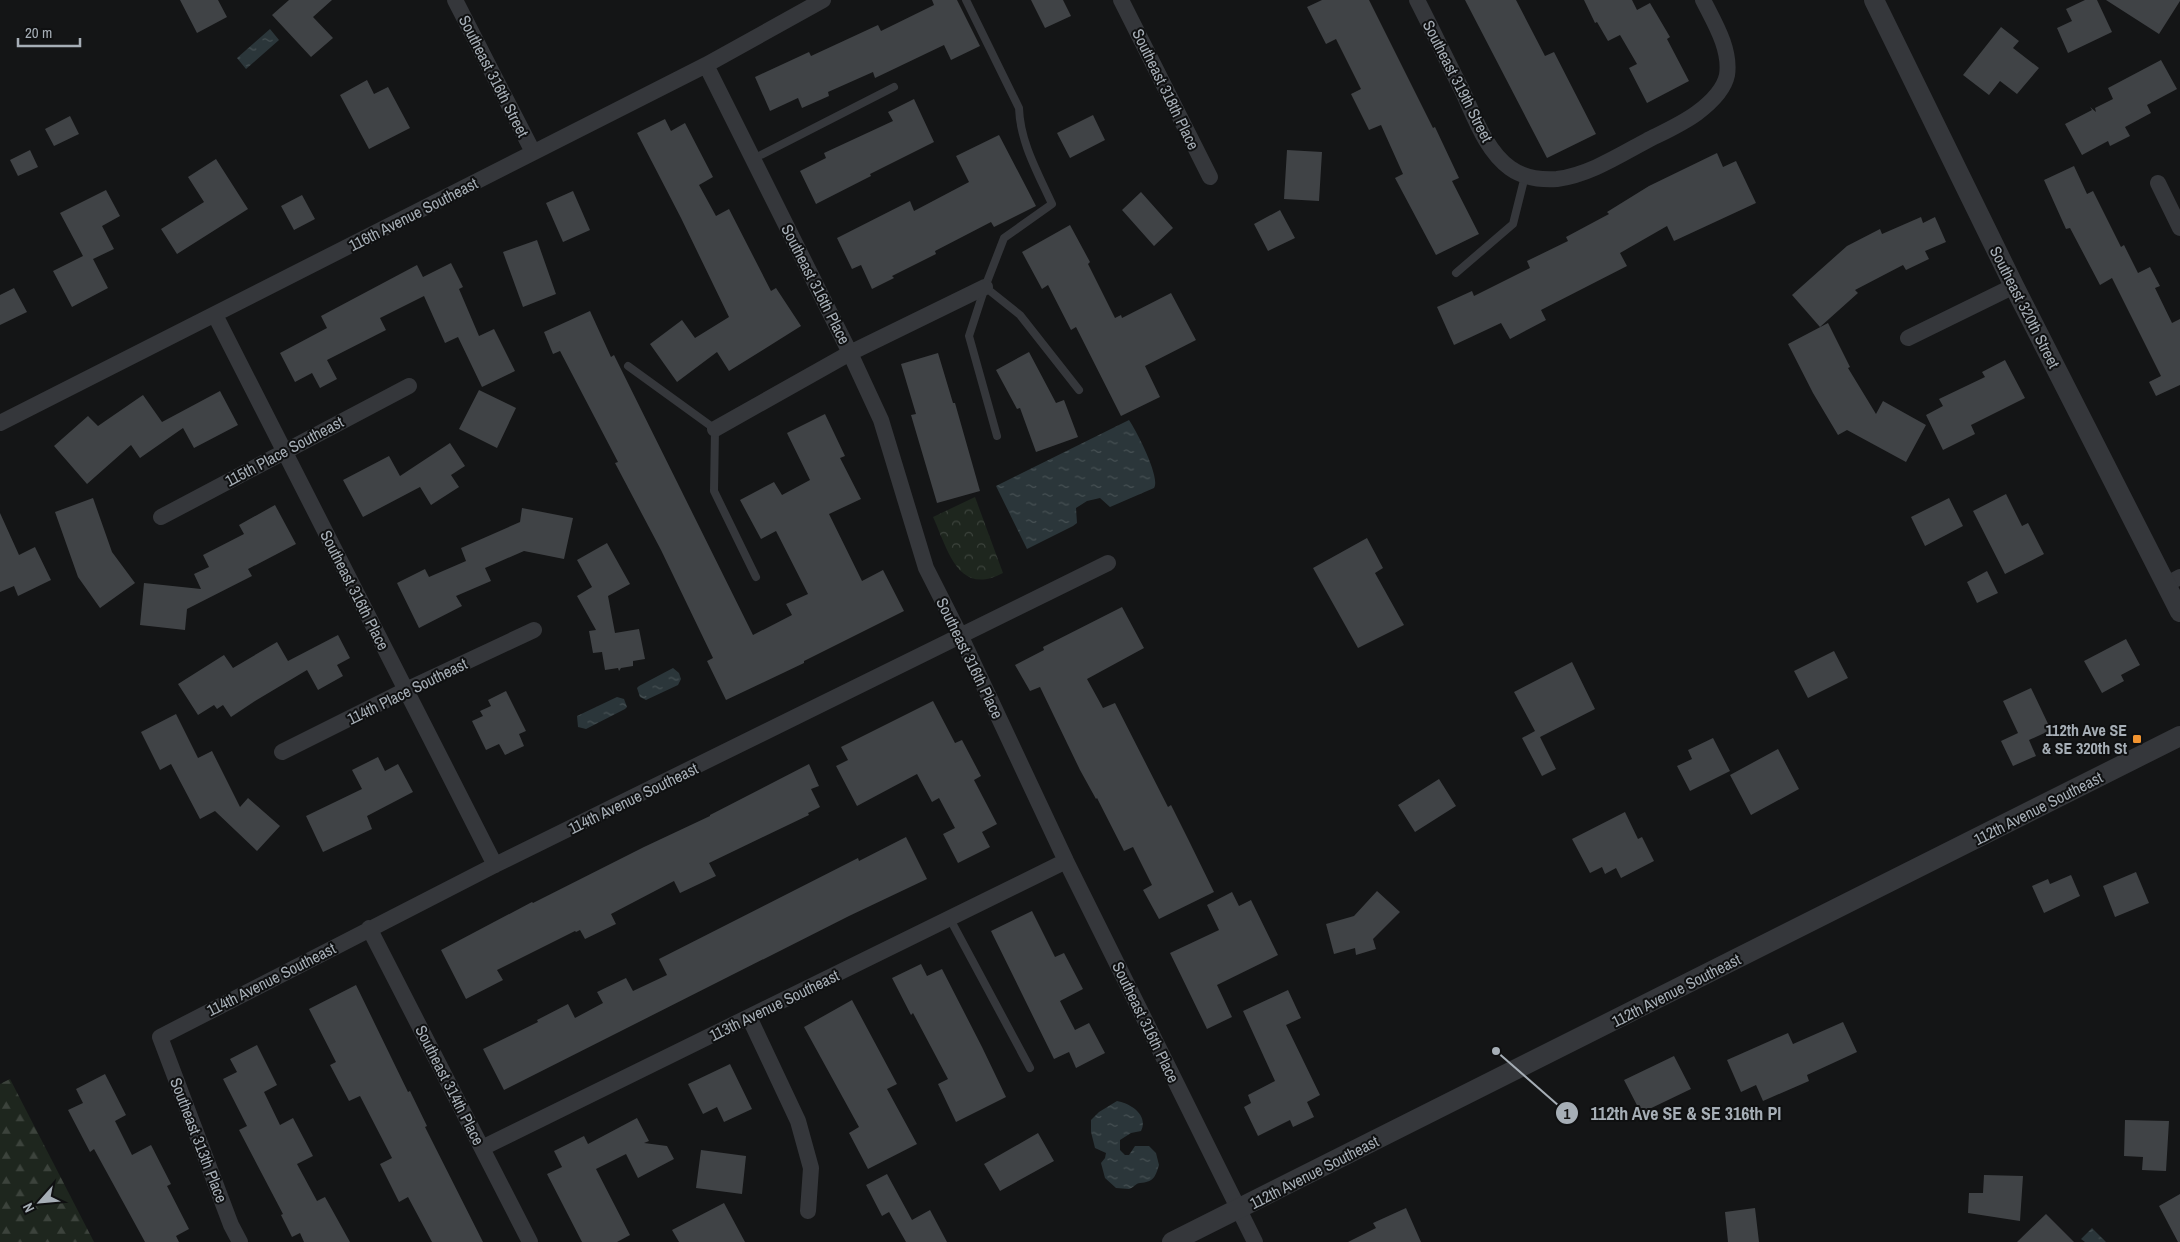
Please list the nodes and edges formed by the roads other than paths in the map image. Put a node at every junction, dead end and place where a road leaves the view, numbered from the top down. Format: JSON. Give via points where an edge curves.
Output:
{"nodes":[{"id":1,"x":455,"y":0,"type":"edge"},
{"id":2,"x":823,"y":0,"type":"edge"},
{"id":3,"x":966,"y":0,"type":"edge"},
{"id":4,"x":1122,"y":0,"type":"edge"},
{"id":5,"x":1417,"y":0,"type":"edge"},
{"id":6,"x":1703,"y":0,"type":"edge"},
{"id":7,"x":1874,"y":0,"type":"edge"},
{"id":8,"x":706,"y":65,"type":"junction"},
{"id":9,"x":894,"y":87,"type":"dead end"},
{"id":10,"x":533,"y":152,"type":"junction"},
{"id":11,"x":753,"y":159,"type":"junction"},
{"id":12,"x":1526,"y":176,"type":"junction"},
{"id":13,"x":1210,"y":178,"type":"dead end"},
{"id":14,"x":2158,"y":183,"type":"dead end"},
{"id":15,"x":2180,"y":228,"type":"edge"},
{"id":16,"x":1456,"y":274,"type":"dead end"},
{"id":17,"x":2014,"y":286,"type":"junction"},
{"id":18,"x":985,"y":287,"type":"junction"},
{"id":19,"x":215,"y":315,"type":"junction"},
{"id":20,"x":1908,"y":338,"type":"dead end"},
{"id":21,"x":850,"y":353,"type":"junction"},
{"id":22,"x":628,"y":366,"type":"dead end"},
{"id":23,"x":408,"y":386,"type":"dead end"},
{"id":24,"x":1079,"y":390,"type":"dead end"},
{"id":25,"x":0,"y":423,"type":"edge"},
{"id":26,"x":715,"y":429,"type":"junction"},
{"id":27,"x":997,"y":436,"type":"dead end"},
{"id":28,"x":284,"y":450,"type":"junction"},
{"id":29,"x":161,"y":517,"type":"dead end"},
{"id":30,"x":1108,"y":563,"type":"dead end"},
{"id":31,"x":756,"y":577,"type":"dead end"},
{"id":32,"x":2173,"y":581,"type":"edge"},
{"id":33,"x":2180,"y":612,"type":"edge"},
{"id":34,"x":534,"y":630,"type":"dead end"},
{"id":35,"x":961,"y":637,"type":"junction"},
{"id":36,"x":406,"y":690,"type":"junction"},
{"id":37,"x":2180,"y":736,"type":"edge"},
{"id":38,"x":282,"y":752,"type":"dead end"},
{"id":39,"x":1066,"y":861,"type":"junction"},
{"id":40,"x":494,"y":865,"type":"junction"},
{"id":41,"x":950,"y":918,"type":"junction"},
{"id":42,"x":369,"y":928,"type":"junction"},
{"id":43,"x":749,"y":1017,"type":"junction"},
{"id":44,"x":160,"y":1037,"type":"joint"},
{"id":45,"x":1030,"y":1068,"type":"dead end"},
{"id":46,"x":482,"y":1148,"type":"junction"},
{"id":47,"x":1238,"y":1210,"type":"junction"},
{"id":48,"x":808,"y":1211,"type":"dead end"},
{"id":49,"x":240,"y":1242,"type":"edge"},
{"id":50,"x":530,"y":1242,"type":"edge"},
{"id":51,"x":1172,"y":1242,"type":"edge"},
{"id":52,"x":1255,"y":1242,"type":"edge"}],
"edges":[{"from":1,"to":10,"type":"street","name":"Southeast 316th Street"},
{"from":2,"to":8,"type":"street","name":"116th Avenue Southeast"},
{"from":3,"to":18,"type":"lane","via":[[1020,108],[1025,142],[1052,204],[1004,238]]},
{"from":4,"to":13,"type":"street","name":"Southeast 318th Place"},
{"from":5,"to":12,"type":"street","name":"Southeast 319th Street","via":[[1490,145],[1511,168]]},
{"from":6,"to":12,"type":"street","via":[[1723,44],[1727,75],[1721,89],[1697,114],[1583,171],[1543,180]]},
{"from":7,"to":17,"type":"street","name":"Southeast 320th Street"},
{"from":8,"to":10,"type":"street","name":"116th Avenue Southeast"},
{"from":8,"to":11,"type":"street","name":"Southeast 316th Place"},
{"from":9,"to":11,"type":"lane"},
{"from":10,"to":19,"type":"street","name":"116th Avenue Southeast"},
{"from":11,"to":21,"type":"street","name":"Southeast 316th Place"},
{"from":12,"to":16,"type":"lane","via":[[1513,224]]},
{"from":14,"to":15,"type":"street"},
{"from":17,"to":20,"type":"street"},
{"from":17,"to":32,"type":"street","name":"Southeast 320th Street"},
{"from":18,"to":21,"type":"street"},
{"from":18,"to":24,"type":"lane","via":[[1020,315]]},
{"from":18,"to":27,"type":"lane","via":[[969,336]]},
{"from":19,"to":25,"type":"street","name":"116th Avenue Southeast"},
{"from":19,"to":28,"type":"street","name":"Southeast 316th Place"},
{"from":21,"to":26,"type":"street"},
{"from":21,"to":35,"type":"street","name":"Southeast 316th Place","via":[[881,420],[926,568]]},
{"from":22,"to":26,"type":"lane"},
{"from":23,"to":28,"type":"street","name":"115th Place Southeast"},
{"from":26,"to":31,"type":"lane","via":[[714,491]]},
{"from":28,"to":29,"type":"street","name":"115th Place Southeast"},
{"from":28,"to":36,"type":"street","name":"Southeast 316th Place"},
{"from":30,"to":35,"type":"street","name":"114th Avenue Southeast"},
{"from":32,"to":33,"type":"street","name":"Southeast 320th Street"},
{"from":34,"to":36,"type":"street","name":"114th Place Southeast"},
{"from":35,"to":39,"type":"street","name":"Southeast 316th Place"},
{"from":35,"to":40,"type":"street","name":"114th Avenue Southeast"},
{"from":36,"to":38,"type":"street","name":"114th Place Southeast"},
{"from":36,"to":40,"type":"street","name":"Southeast 316th Place"},
{"from":37,"to":47,"type":"street","name":"112th Avenue Southeast"},
{"from":39,"to":41,"type":"street","name":"113th Avenue Southeast"},
{"from":39,"to":47,"type":"street","name":"Southeast 316th Place"},
{"from":40,"to":42,"type":"street","name":"114th Avenue Southeast"},
{"from":41,"to":43,"type":"street","name":"113th Avenue Southeast"},
{"from":41,"to":45,"type":"lane"},
{"from":42,"to":44,"type":"street","name":"114th Avenue Southeast"},
{"from":42,"to":46,"type":"street","name":"Southeast 314th Place"},
{"from":43,"to":46,"type":"street","name":"113th Avenue Southeast"},
{"from":43,"to":48,"type":"street","via":[[798,1121],[811,1168]]},
{"from":44,"to":49,"type":"street","name":"Southeast 313th Place"},
{"from":46,"to":50,"type":"street","name":"Southeast 314th Place"},
{"from":47,"to":51,"type":"street","name":"112th Avenue Southeast"},
{"from":47,"to":52,"type":"street","name":"Southeast 316th Place"}]}
